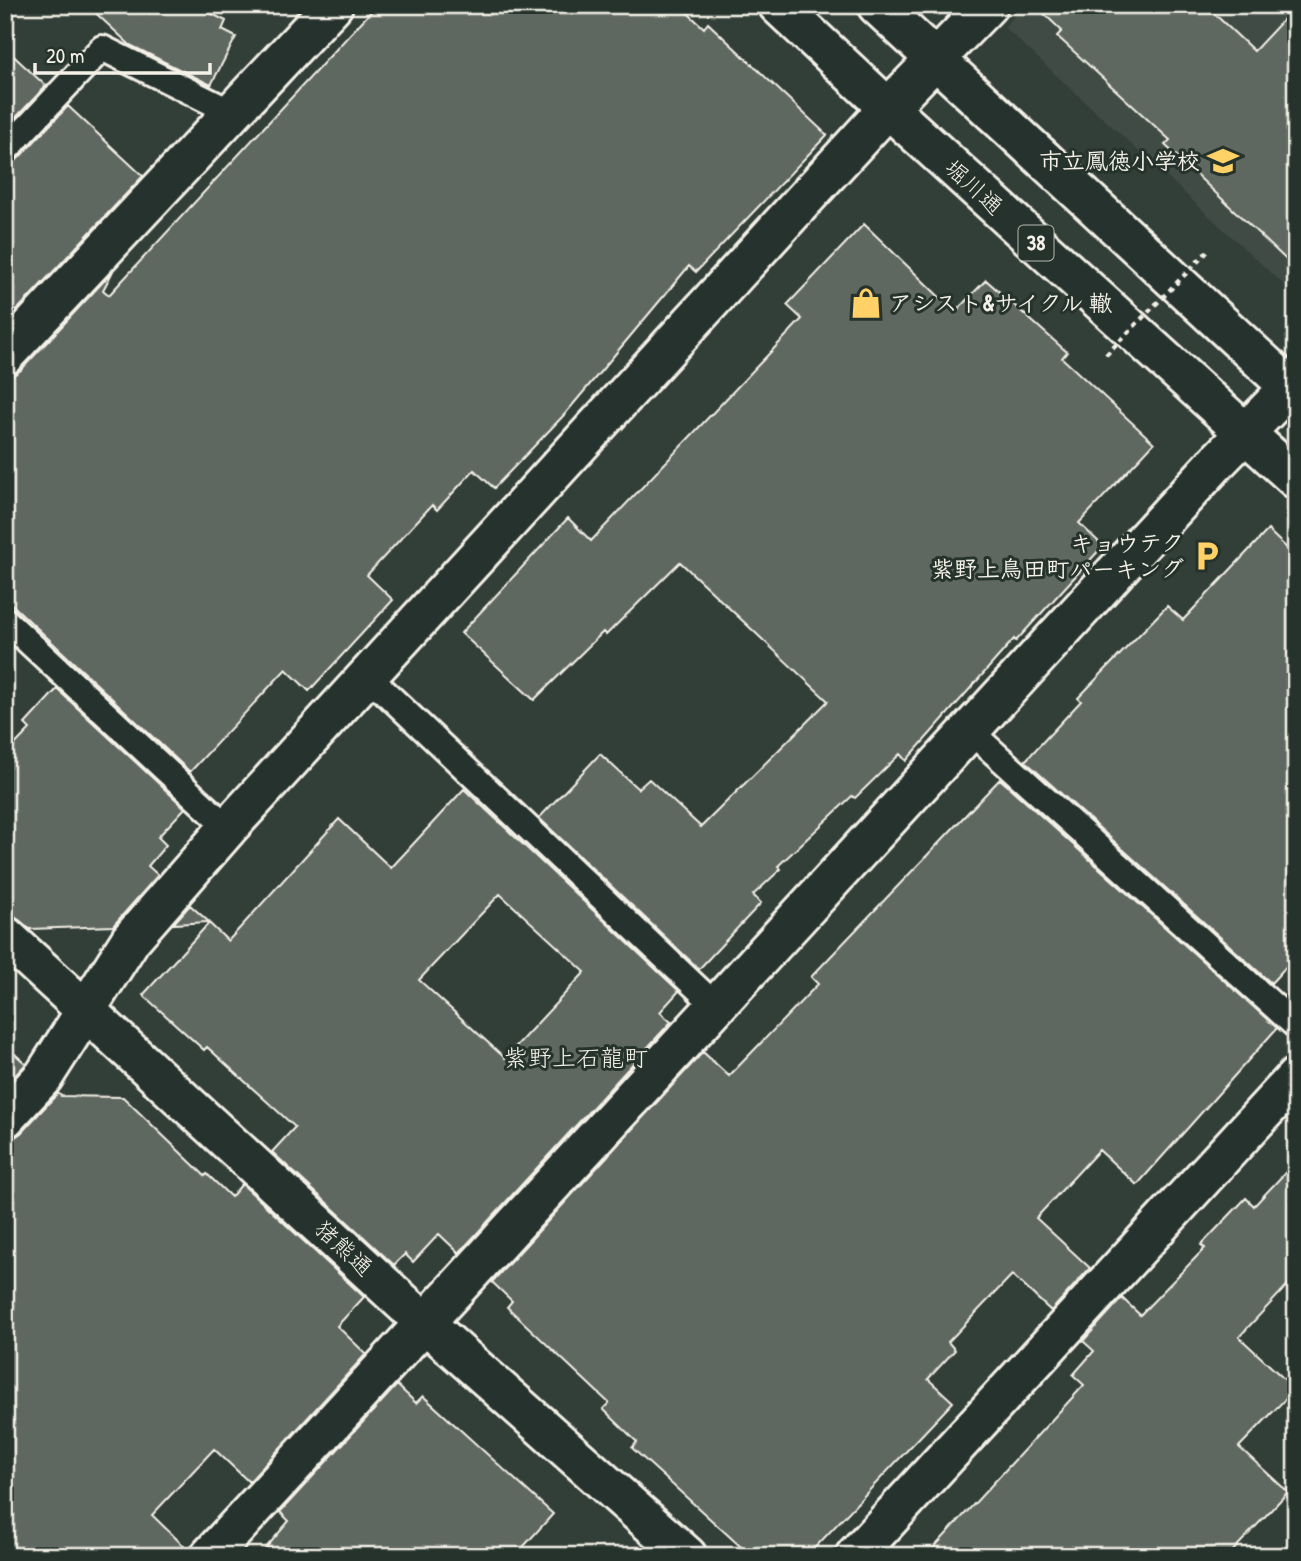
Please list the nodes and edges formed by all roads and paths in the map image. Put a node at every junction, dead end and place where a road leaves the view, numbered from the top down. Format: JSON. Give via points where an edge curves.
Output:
{"nodes":[{"id":1,"x":333,"y":5,"type":"edge"},
{"id":2,"x":778,"y":5,"type":"edge"},
{"id":3,"x":877,"y":5,"type":"edge"},
{"id":4,"x":988,"y":5,"type":"edge"},
{"id":5,"x":937,"y":60,"type":"junction"},
{"id":6,"x":887,"y":108,"type":"junction"},
{"id":7,"x":232,"y":112,"type":"junction"},
{"id":8,"x":5,"y":151,"type":"edge"},
{"id":9,"x":1209,"y":250,"type":"dead end"},
{"id":10,"x":5,"y":355,"type":"edge"},
{"id":11,"x":1106,"y":355,"type":"dead end"},
{"id":12,"x":1293,"y":390,"type":"edge"},
{"id":13,"x":1245,"y":432,"type":"junction"},
{"id":14,"x":1296,"y":479,"type":"edge"},
{"id":15,"x":5,"y":620,"type":"edge"},
{"id":16,"x":368,"y":676,"type":"junction"},
{"id":17,"x":970,"y":731,"type":"junction"},
{"id":18,"x":228,"y":828,"type":"junction"},
{"id":19,"x":5,"y":936,"type":"edge"},
{"id":20,"x":716,"y":1006,"type":"junction"},
{"id":21,"x":86,"y":1009,"type":"junction"},
{"id":22,"x":1296,"y":1026,"type":"edge"},
{"id":23,"x":1296,"y":1077,"type":"edge"},
{"id":24,"x":5,"y":1118,"type":"edge"},
{"id":25,"x":424,"y":1322,"type":"junction"},
{"id":26,"x":210,"y":1556,"type":"edge"},
{"id":27,"x":687,"y":1556,"type":"edge"},
{"id":28,"x":855,"y":1556,"type":"edge"}],
"edges":[{"from":1,"to":7,"type":"street"},
{"from":2,"to":6,"type":"street","name":"堀川通","number":"38"},
{"from":3,"to":5,"type":"street"},
{"from":4,"to":5,"type":"street"},
{"from":5,"to":6,"type":"street"},
{"from":5,"to":12,"type":"street"},
{"from":6,"to":13,"type":"street","name":"堀川通","number":"38"},
{"from":6,"to":16,"type":"street"},
{"from":7,"to":8,"type":"lane","via":[[102,48]]},
{"from":7,"to":10,"type":"street"},
{"from":9,"to":11,"type":"path","bridge":true},
{"from":12,"to":13,"type":"street"},
{"from":13,"to":14,"type":"street","name":"堀川通","number":"38"},
{"from":13,"to":17,"type":"street"},
{"from":15,"to":18,"type":"lane"},
{"from":16,"to":18,"type":"street"},
{"from":16,"to":20,"type":"lane"},
{"from":17,"to":20,"type":"street"},
{"from":17,"to":22,"type":"lane"},
{"from":18,"to":21,"type":"street","via":[[131,939]]},
{"from":19,"to":21,"type":"street","name":"猪熊通"},
{"from":20,"to":25,"type":"street"},
{"from":21,"to":24,"type":"street","via":[[44,1076]]},
{"from":21,"to":25,"type":"street","name":"猪熊通"},
{"from":23,"to":28,"type":"street"},
{"from":25,"to":26,"type":"street"},
{"from":25,"to":27,"type":"street","name":"猪熊通"}]}
